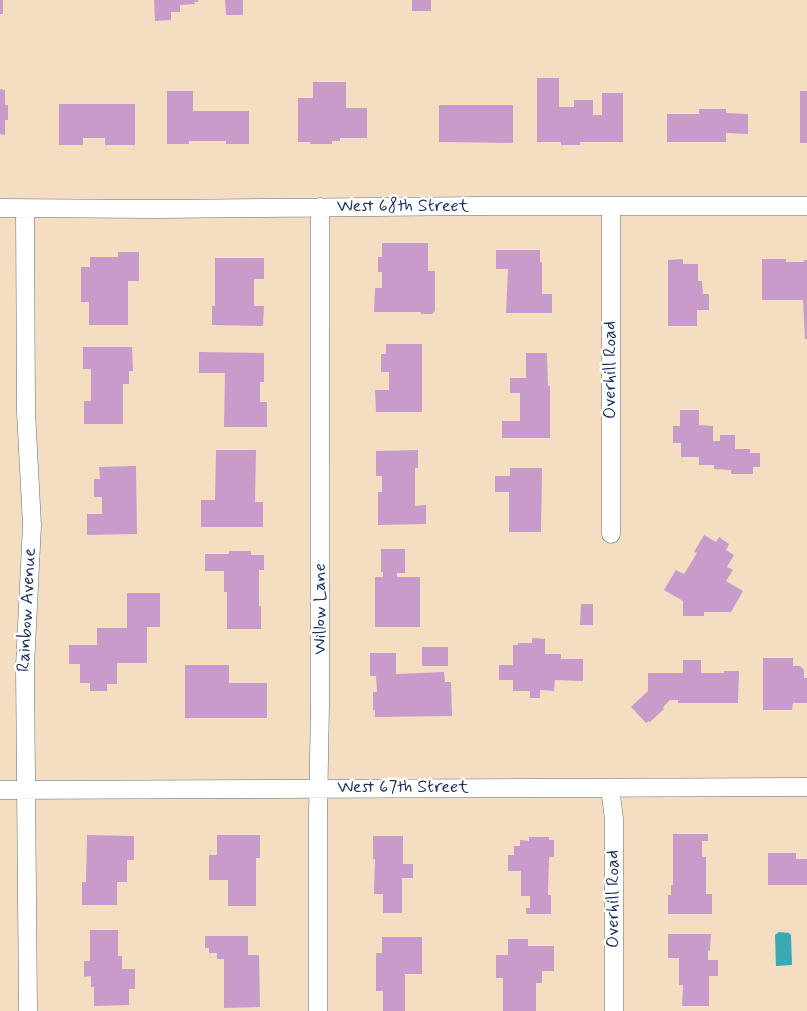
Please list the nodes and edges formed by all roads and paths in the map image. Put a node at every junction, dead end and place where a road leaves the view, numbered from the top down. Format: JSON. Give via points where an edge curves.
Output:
{"nodes":[{"id":1,"x":807,"y":206,"type":"edge"},
{"id":2,"x":320,"y":207,"type":"junction"},
{"id":3,"x":612,"y":207,"type":"junction"},
{"id":4,"x":0,"y":208,"type":"edge"},
{"id":5,"x":25,"y":209,"type":"junction"},
{"id":6,"x":611,"y":534,"type":"dead end"},
{"id":7,"x":807,"y":787,"type":"edge"},
{"id":8,"x":319,"y":788,"type":"junction"},
{"id":9,"x":610,"y":788,"type":"junction"},
{"id":10,"x":0,"y":790,"type":"edge"},
{"id":11,"x":27,"y":790,"type":"junction"},
{"id":12,"x":28,"y":1011,"type":"edge"},
{"id":13,"x":318,"y":1011,"type":"edge"},
{"id":14,"x":614,"y":1011,"type":"edge"}],
"edges":[{"from":1,"to":3,"type":"street","name":"West 68th Street"},
{"from":2,"to":3,"type":"street","name":"West 68th Street"},
{"from":2,"to":5,"type":"street","name":"West 68th Street"},
{"from":2,"to":8,"type":"street","name":"Willow Lane"},
{"from":3,"to":6,"type":"street","name":"Overhill Road"},
{"from":4,"to":5,"type":"street","name":"West 68th Street"},
{"from":5,"to":11,"type":"street","name":"Rainbow Avenue","via":[[26,412],[32,525],[25,666]]},
{"from":7,"to":9,"type":"street","name":"West 67th Street"},
{"from":8,"to":9,"type":"street","name":"West 67th Street"},
{"from":8,"to":11,"type":"street","name":"West 67th Street"},
{"from":8,"to":13,"type":"street","name":"Willow Lane"},
{"from":9,"to":14,"type":"street","name":"Overhill Road","via":[[614,819]]},
{"from":10,"to":11,"type":"street","name":"West 67th Street"},
{"from":11,"to":12,"type":"street","name":"Rainbow Avenue"}]}
